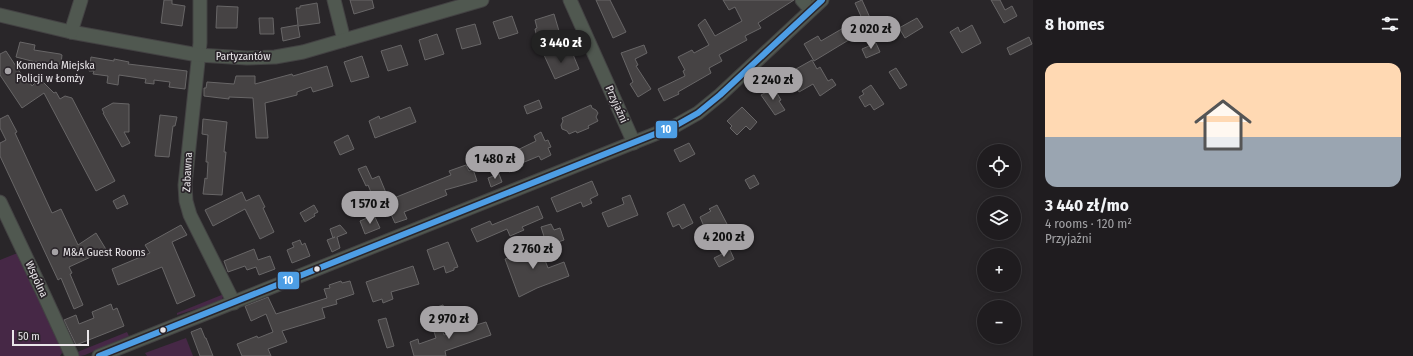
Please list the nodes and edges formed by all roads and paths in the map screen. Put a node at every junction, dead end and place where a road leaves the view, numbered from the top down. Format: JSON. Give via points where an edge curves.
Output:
{"nodes":[{"id":1,"x":81,"y":0,"type":"edge"},
{"id":2,"x":200,"y":0,"type":"edge"},
{"id":3,"x":334,"y":0,"type":"edge"},
{"id":4,"x":482,"y":0,"type":"edge"},
{"id":5,"x":570,"y":0,"type":"edge"},
{"id":6,"x":802,"y":0,"type":"edge"},
{"id":7,"x":822,"y":0,"type":"edge"},
{"id":8,"x":462,"y":3,"type":"edge"},
{"id":9,"x":811,"y":10,"type":"junction"},
{"id":10,"x":0,"y":14,"type":"edge"},
{"id":11,"x":71,"y":32,"type":"junction"},
{"id":12,"x":344,"y":40,"type":"junction"},
{"id":13,"x":198,"y":55,"type":"junction"},
{"id":14,"x":634,"y":143,"type":"junction"},
{"id":15,"x":0,"y":202,"type":"edge"},
{"id":16,"x":234,"y":303,"type":"junction"},
{"id":17,"x":72,"y":356,"type":"edge"},
{"id":18,"x":99,"y":356,"type":"edge"}],
"edges":[{"from":1,"to":11,"type":"street"},
{"from":2,"to":13,"type":"street","name":"Zabawna"},
{"from":3,"to":12,"type":"street"},
{"from":4,"to":8,"type":"street","name":"Partyzantów"},
{"from":5,"to":14,"type":"street","name":"Przyjaźni"},
{"from":6,"to":9,"type":"street"},
{"from":7,"to":9,"type":"street"},
{"from":8,"to":12,"type":"street","name":"Partyzantów"},
{"from":9,"to":14,"type":"street","via":[[710,104],[688,120]]},
{"from":10,"to":11,"type":"street","name":"Partyzantów"},
{"from":11,"to":13,"type":"street","name":"Partyzantów"},
{"from":12,"to":13,"type":"street","name":"Partyzantów","via":[[303,52],[275,56],[247,58]]},
{"from":13,"to":16,"type":"street","name":"Zabawna","via":[[186,170],[186,201],[190,216]]},
{"from":14,"to":16,"type":"street"},
{"from":15,"to":17,"type":"street","name":"Wspólna"},
{"from":16,"to":18,"type":"street"}]}
